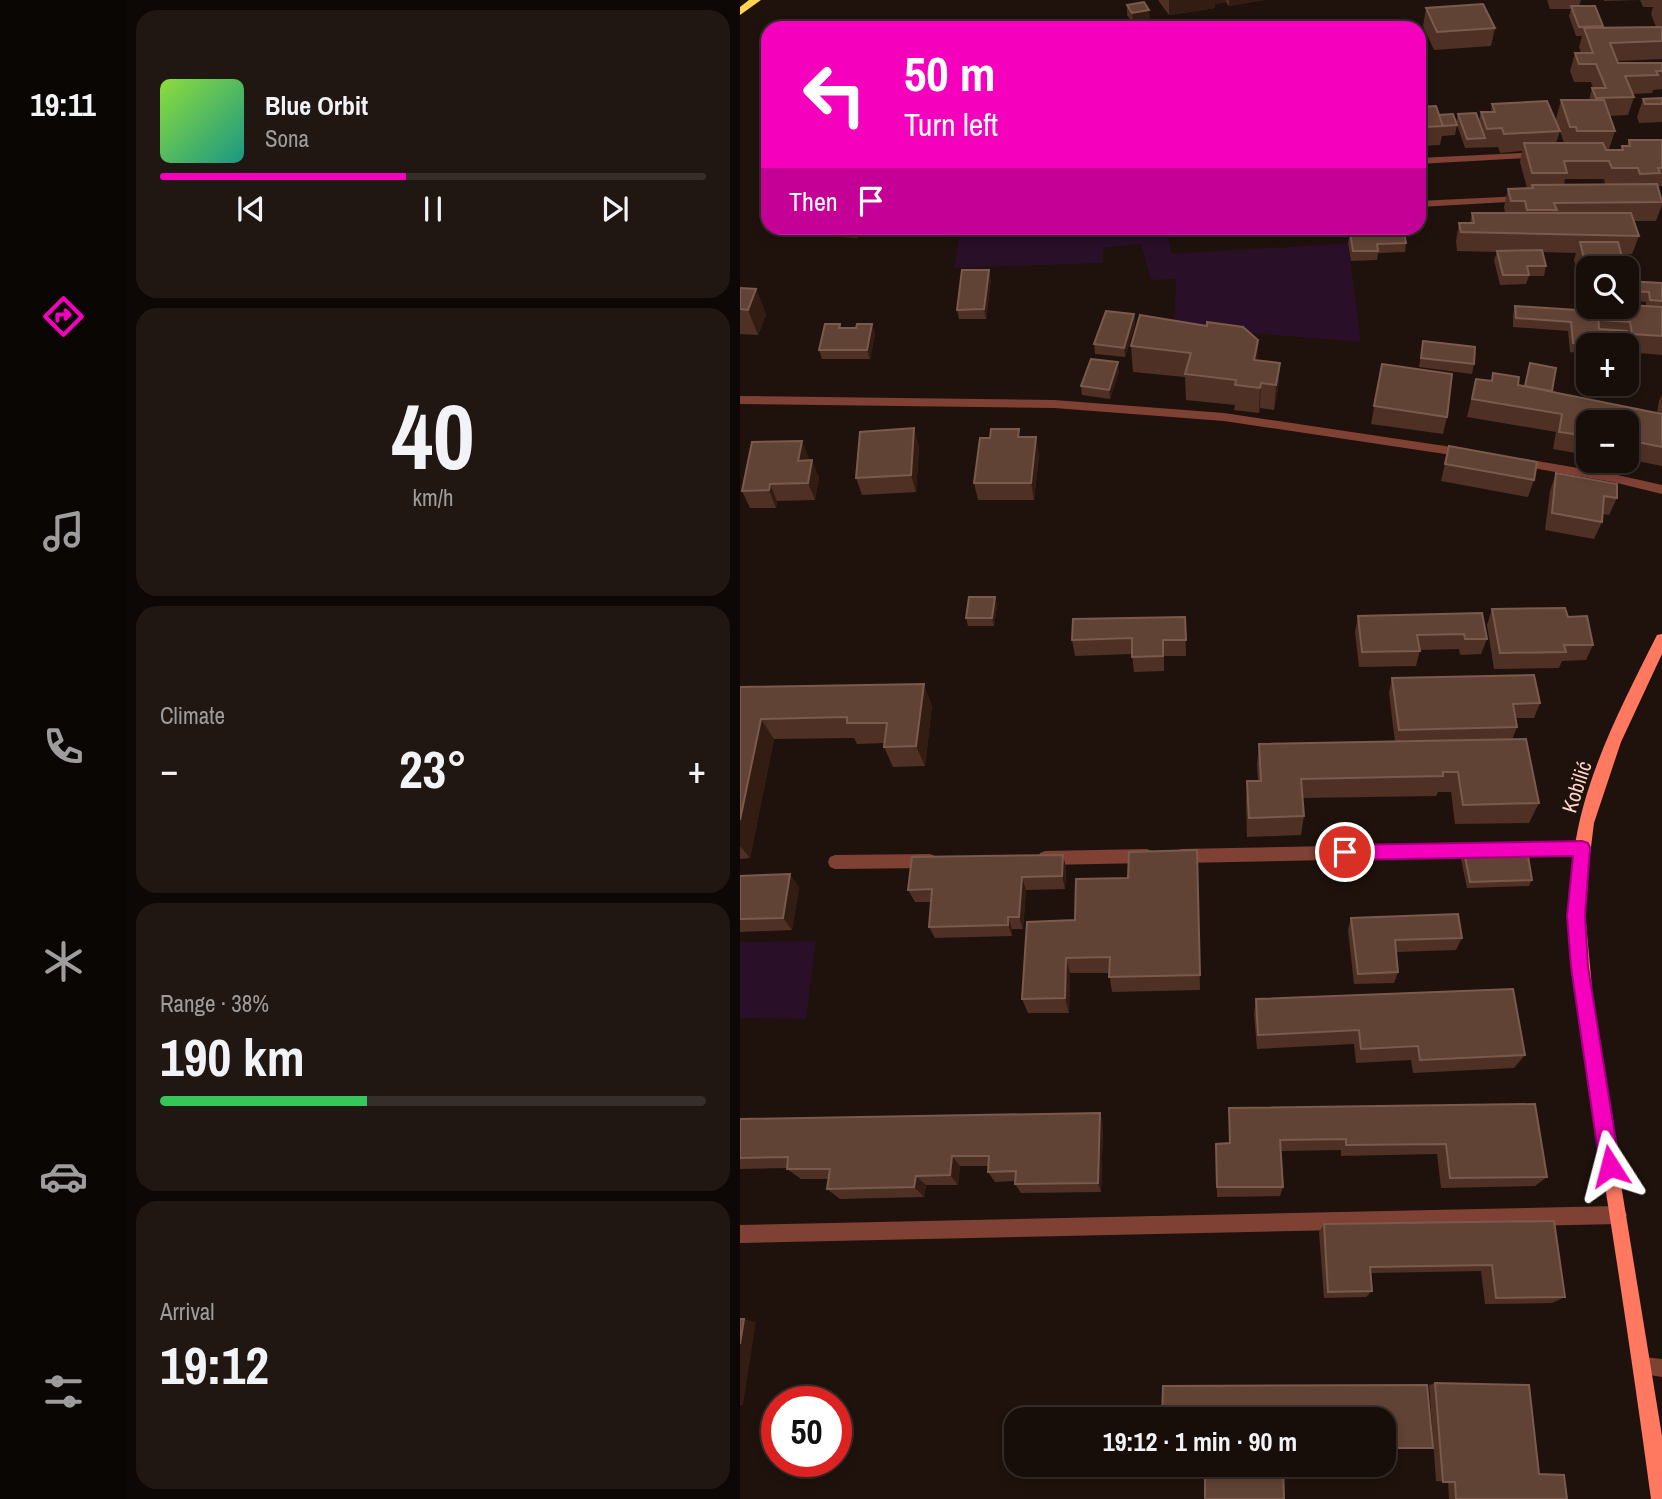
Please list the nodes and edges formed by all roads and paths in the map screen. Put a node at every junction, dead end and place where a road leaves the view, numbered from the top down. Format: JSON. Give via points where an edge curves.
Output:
{"nodes":[{"id":1,"x":756,"y":0,"type":"edge"},
{"id":2,"x":740,"y":12,"type":"edge"},
{"id":3,"x":1556,"y":154,"type":"edge"},
{"id":4,"x":1426,"y":161,"type":"edge"},
{"id":5,"x":1533,"y":199,"type":"edge"},
{"id":6,"x":1426,"y":204,"type":"edge"},
{"id":7,"x":740,"y":400,"type":"edge"},
{"id":8,"x":1476,"y":455,"type":"edge"},
{"id":9,"x":1504,"y":460,"type":"edge"},
{"id":10,"x":1662,"y":490,"type":"edge"},
{"id":11,"x":1662,"y":639,"type":"edge"},
{"id":12,"x":1582,"y":848,"type":"junction"},
{"id":13,"x":1027,"y":859,"type":"edge"},
{"id":14,"x":945,"y":860,"type":"edge"},
{"id":15,"x":835,"y":862,"type":"dead end"},
{"id":16,"x":1618,"y":1215,"type":"junction"},
{"id":17,"x":740,"y":1234,"type":"edge"},
{"id":18,"x":1653,"y":1367,"type":"edge"},
{"id":19,"x":1661,"y":1499,"type":"edge"}],
"edges":[{"from":1,"to":2,"type":"main road"},
{"from":3,"to":4,"type":"street"},
{"from":5,"to":6,"type":"street"},
{"from":7,"to":8,"type":"street","via":[[1054,404],[1224,417]]},
{"from":9,"to":10,"type":"street"},
{"from":11,"to":12,"type":"main road","name":"Kobilić","via":[[1612,748]]},
{"from":12,"to":13,"type":"street"},
{"from":12,"to":16,"type":"main road","name":"Kobilić","via":[[1576,916],[1580,967]]},
{"from":14,"to":15,"type":"street"},
{"from":16,"to":17,"type":"street"},
{"from":16,"to":18,"type":"main road","name":"Kobilić"},
{"from":18,"to":19,"type":"main road","name":"Kobilić"}]}
